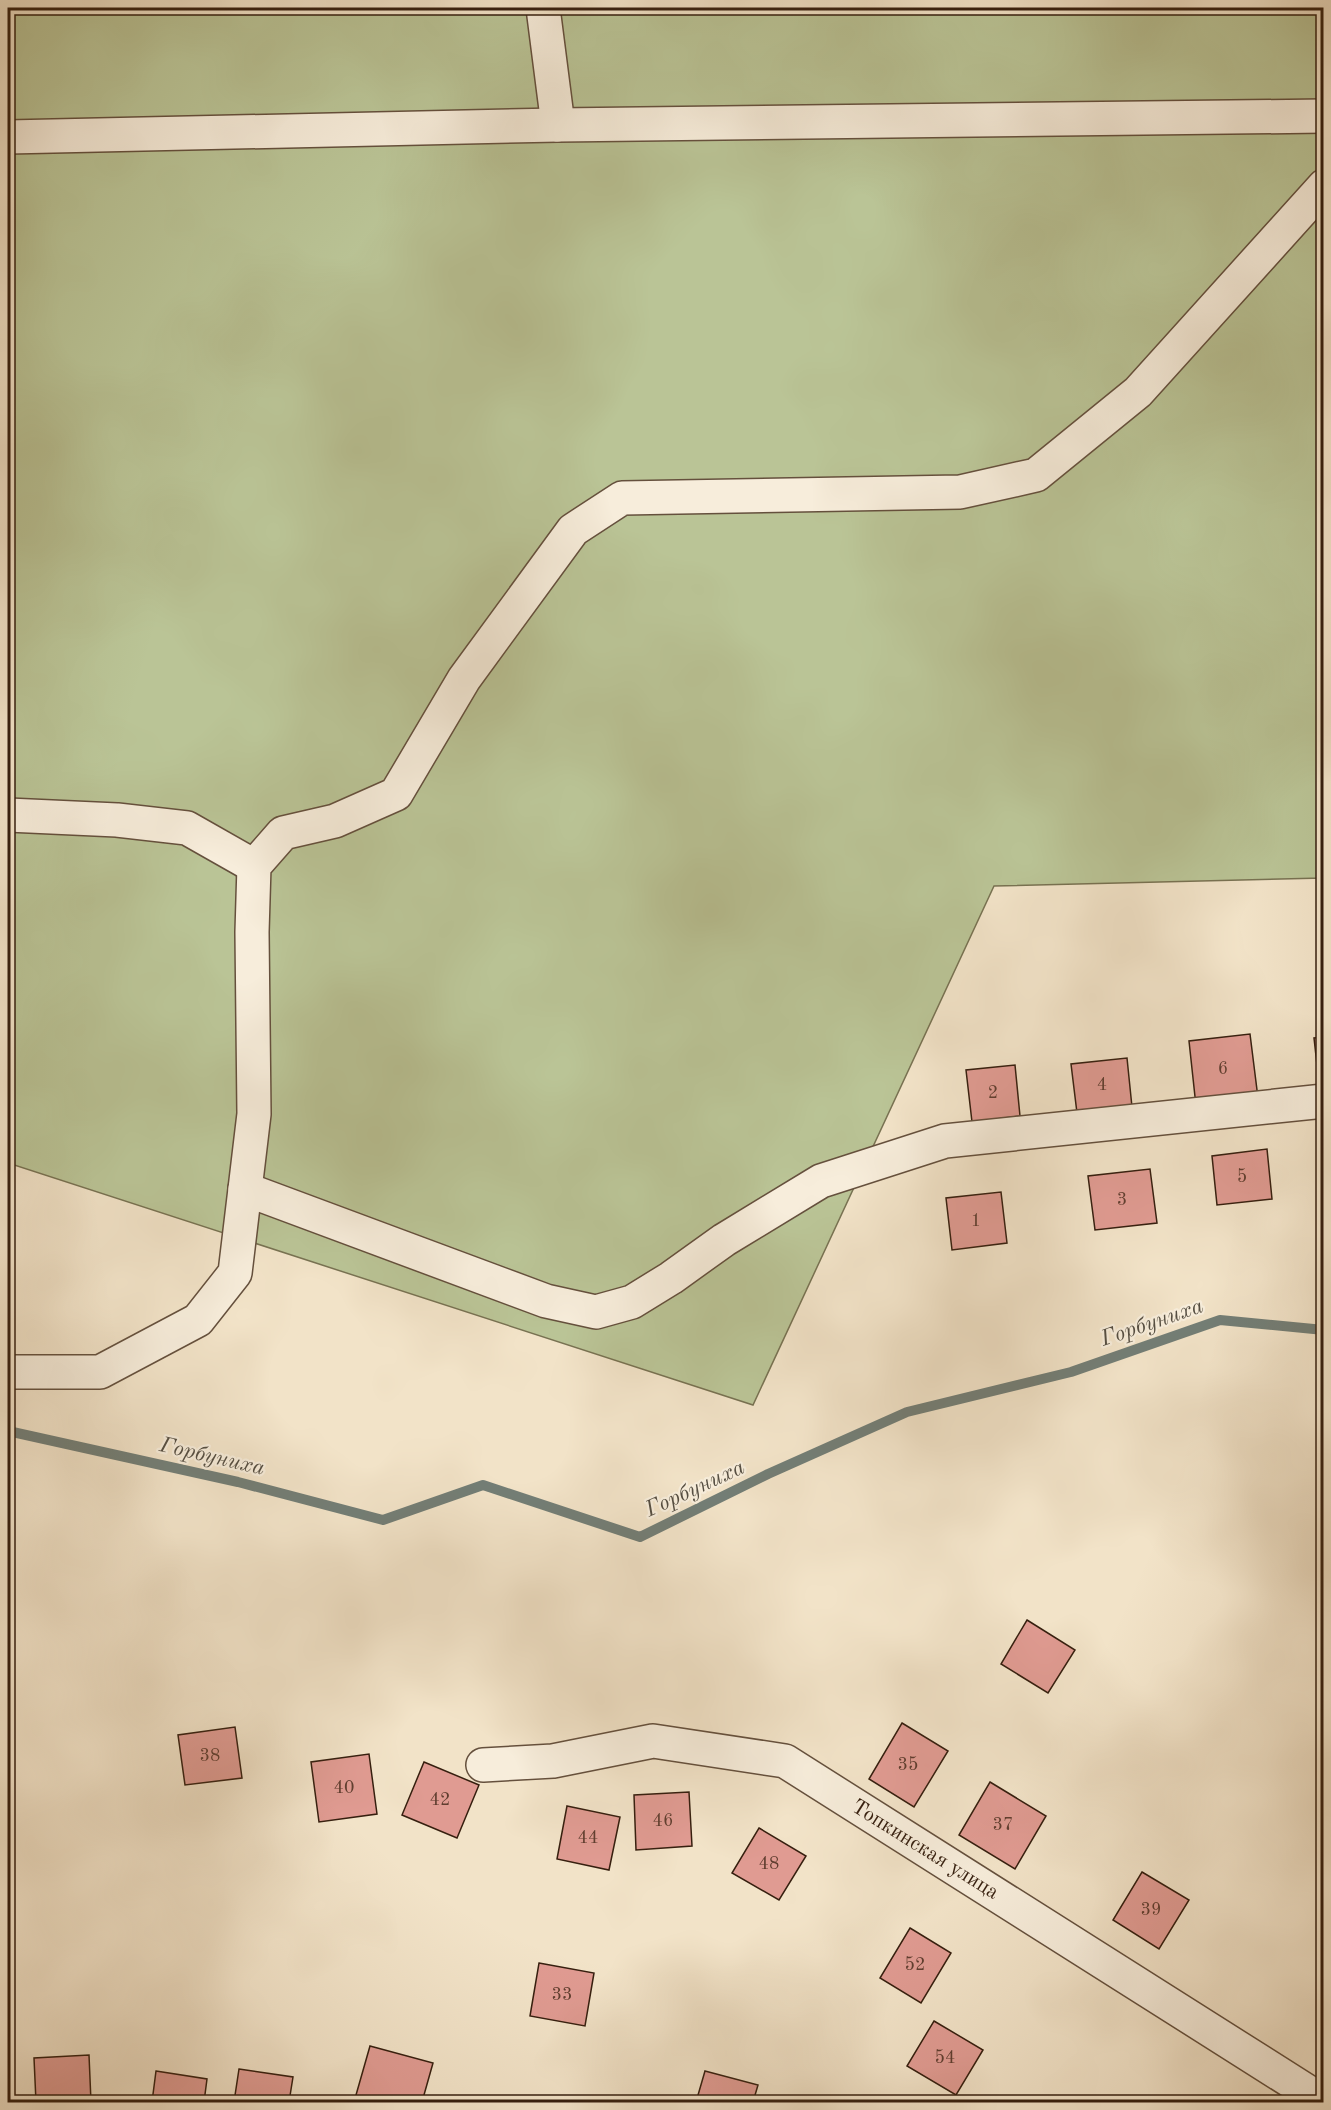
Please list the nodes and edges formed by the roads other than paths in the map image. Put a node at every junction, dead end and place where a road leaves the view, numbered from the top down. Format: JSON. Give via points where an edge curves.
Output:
{"nodes":[{"id":1,"x":543,"y":8,"type":"edge"},
{"id":2,"x":1323,"y":116,"type":"edge"},
{"id":3,"x":558,"y":125,"type":"junction"},
{"id":4,"x":8,"y":137,"type":"edge"},
{"id":5,"x":1323,"y":186,"type":"edge"},
{"id":6,"x":8,"y":815,"type":"edge"},
{"id":7,"x":254,"y":866,"type":"junction"},
{"id":8,"x":1323,"y":1101,"type":"edge"},
{"id":9,"x":245,"y":1188,"type":"junction"},
{"id":10,"x":8,"y":1372,"type":"edge"},
{"id":11,"x":483,"y":1765,"type":"dead end"},
{"id":12,"x":1323,"y":2102,"type":"edge"}],
"edges":[{"from":1,"to":3,"type":"street"},
{"from":2,"to":3,"type":"street"},
{"from":3,"to":4,"type":"street"},
{"from":5,"to":7,"type":"street","via":[[1138,392],[1036,475],[960,492],[622,498],[573,530],[464,679],[396,794],[335,821],[283,833]]},
{"from":6,"to":7,"type":"street","via":[[187,828]]},
{"from":7,"to":9,"type":"street","via":[[255,1114]]},
{"from":8,"to":9,"type":"street","via":[[945,1140],[821,1181],[632,1302],[596,1312],[546,1301]]},
{"from":9,"to":10,"type":"street","via":[[235,1273],[198,1320],[100,1372]]},
{"from":11,"to":12,"type":"street","name":"Топкинская улица","via":[[553,1761],[653,1741],[785,1761]]}]}
